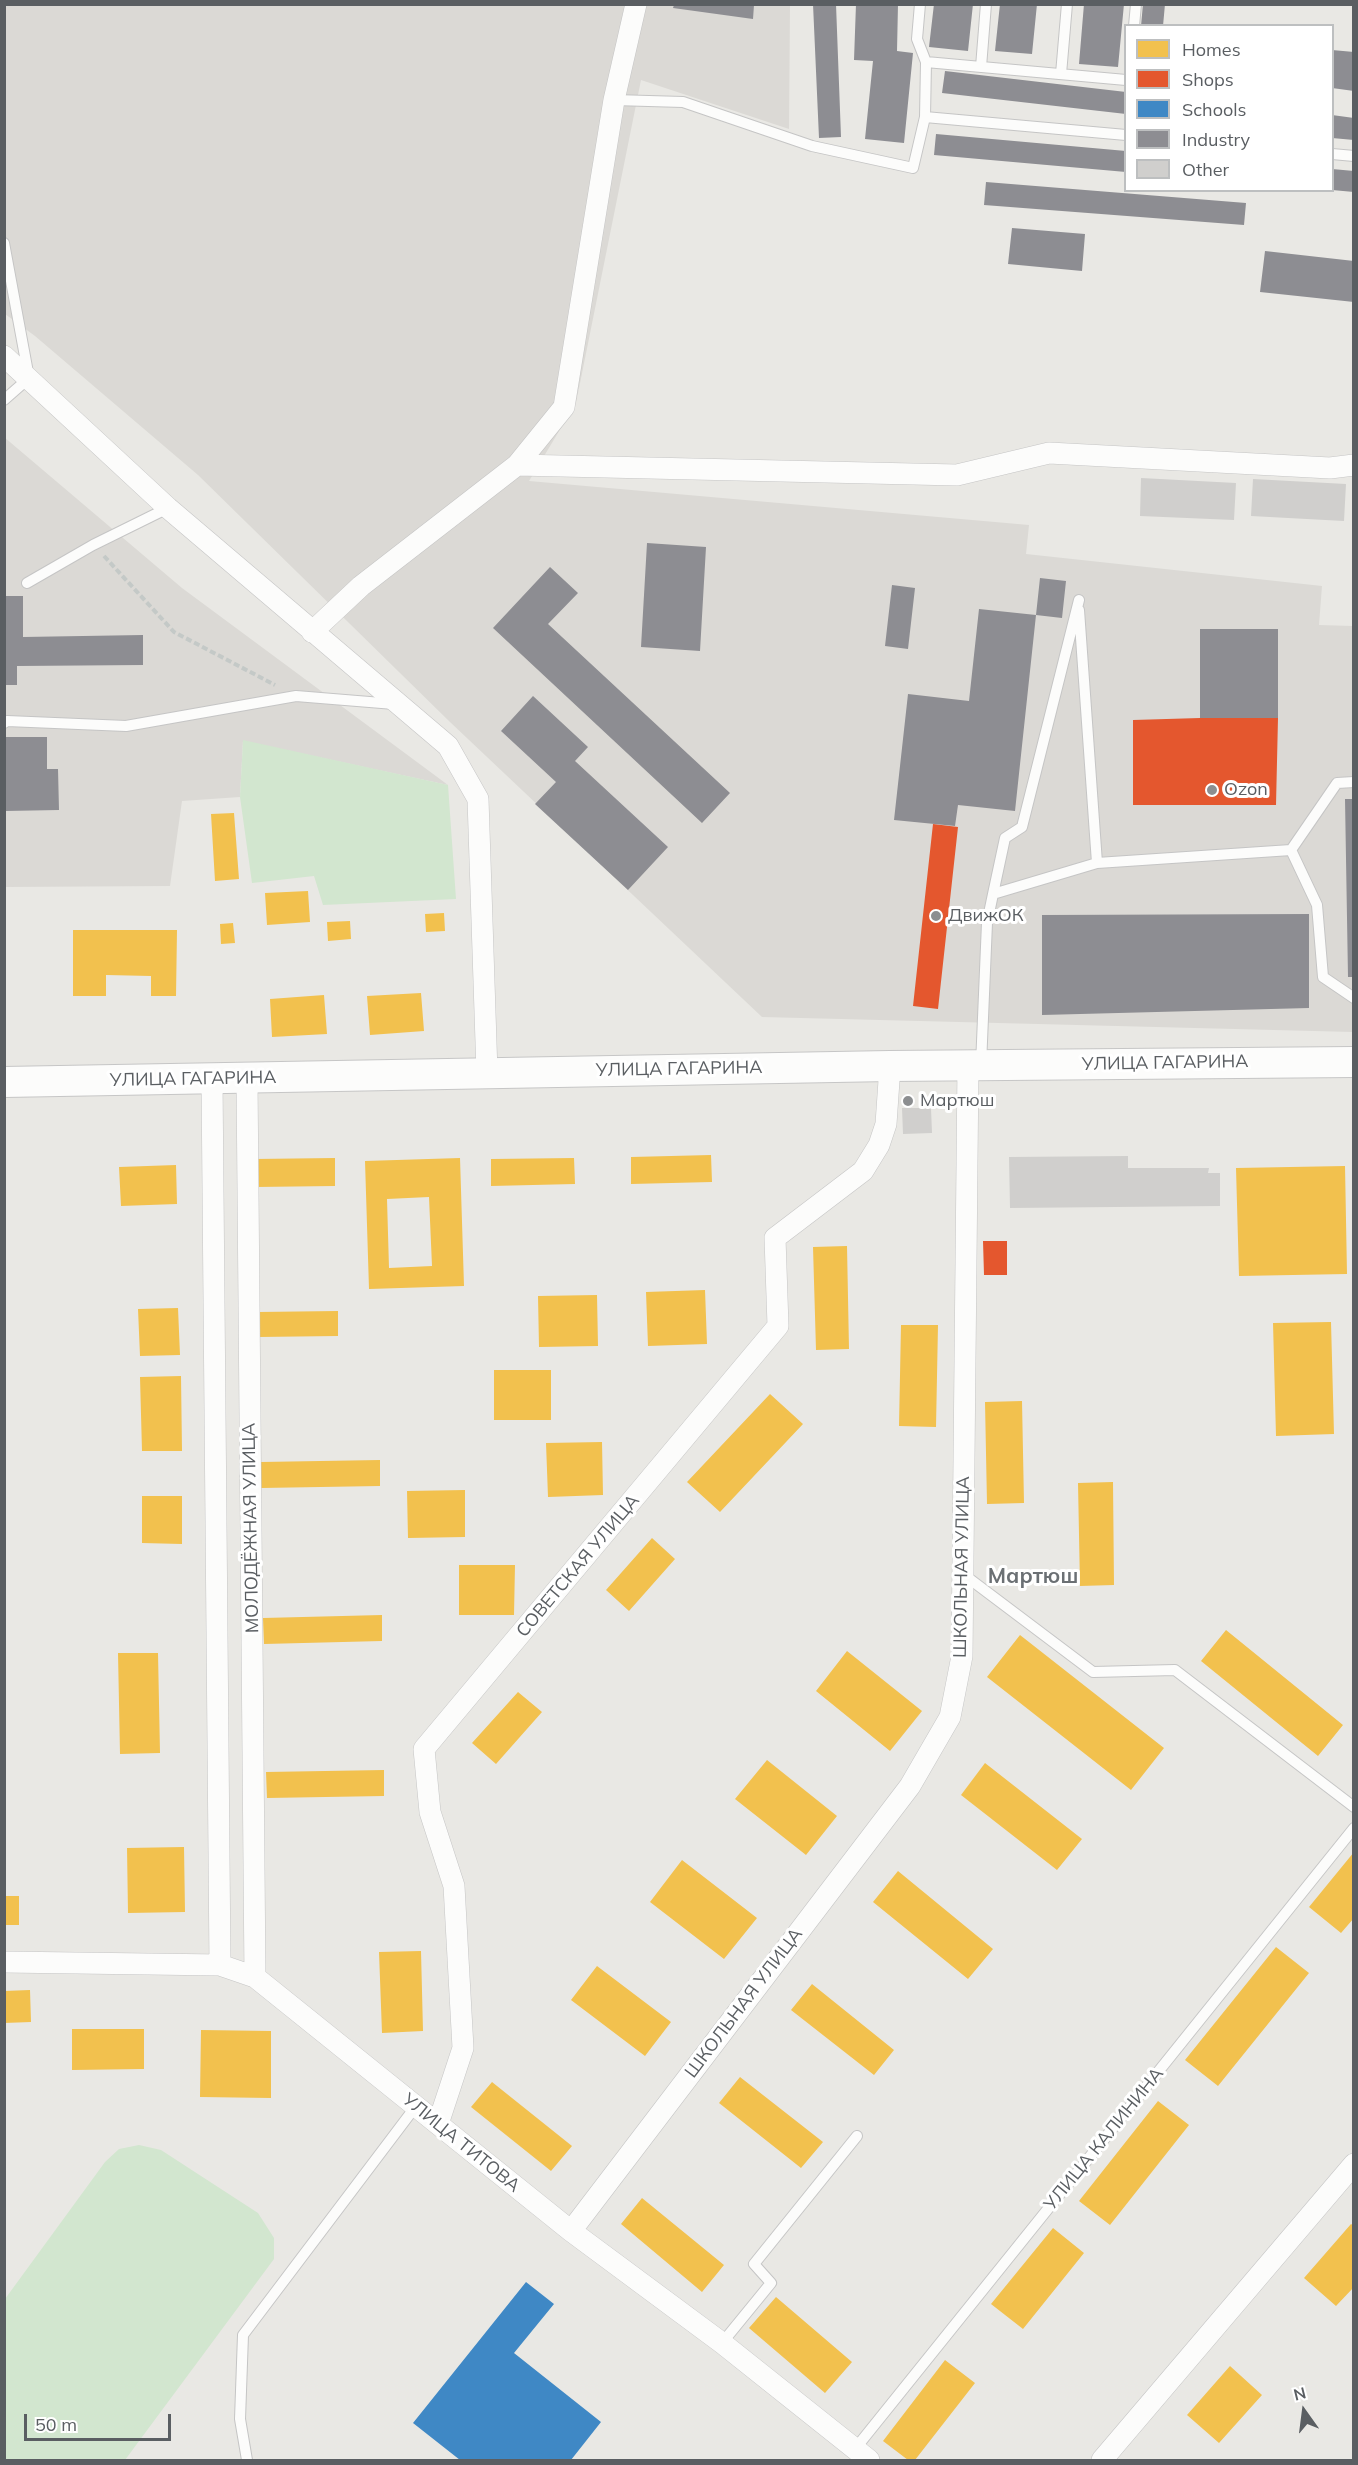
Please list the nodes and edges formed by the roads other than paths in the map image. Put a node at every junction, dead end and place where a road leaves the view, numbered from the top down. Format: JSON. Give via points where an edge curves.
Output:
{"nodes":[{"id":1,"x":636,"y":4,"type":"edge"},
{"id":2,"x":920,"y":4,"type":"edge"},
{"id":3,"x":986,"y":4,"type":"edge"},
{"id":4,"x":1067,"y":4,"type":"edge"},
{"id":5,"x":1136,"y":4,"type":"edge"},
{"id":6,"x":1134,"y":24,"type":"edge"},
{"id":7,"x":926,"y":62,"type":"junction"},
{"id":8,"x":981,"y":67,"type":"junction"},
{"id":9,"x":1061,"y":74,"type":"junction"},
{"id":10,"x":1124,"y":80,"type":"edge"},
{"id":11,"x":614,"y":100,"type":"junction"},
{"id":12,"x":925,"y":117,"type":"junction"},
{"id":13,"x":1124,"y":135,"type":"edge"},
{"id":14,"x":1334,"y":154,"type":"edge"},
{"id":15,"x":1353,"y":156,"type":"edge"},
{"id":16,"x":4,"y":243,"type":"edge"},
{"id":17,"x":4,"y":356,"type":"edge"},
{"id":18,"x":29,"y":378,"type":"junction"},
{"id":19,"x":4,"y":400,"type":"edge"},
{"id":20,"x":517,"y":465,"type":"junction"},
{"id":21,"x":1353,"y":465,"type":"edge"},
{"id":22,"x":168,"y":508,"type":"junction"},
{"id":23,"x":27,"y":583,"type":"dead end"},
{"id":24,"x":312,"y":632,"type":"junction"},
{"id":25,"x":397,"y":704,"type":"junction"},
{"id":26,"x":4,"y":723,"type":"edge"},
{"id":27,"x":1353,"y":782,"type":"edge"},
{"id":28,"x":1292,"y":849,"type":"junction"},
{"id":29,"x":1097,"y":863,"type":"junction"},
{"id":30,"x":993,"y":894,"type":"junction"},
{"id":31,"x":1353,"y":998,"type":"edge"},
{"id":32,"x":1353,"y":1062,"type":"edge"},
{"id":33,"x":974,"y":1065,"type":"junction"},
{"id":34,"x":890,"y":1066,"type":"junction"},
{"id":35,"x":487,"y":1073,"type":"junction"},
{"id":36,"x":247,"y":1078,"type":"junction"},
{"id":37,"x":212,"y":1079,"type":"junction"},
{"id":38,"x":4,"y":1082,"type":"edge"},
{"id":39,"x":963,"y":1574,"type":"junction"},
{"id":40,"x":1353,"y":1808,"type":"edge"},
{"id":41,"x":1353,"y":1828,"type":"edge"},
{"id":42,"x":4,"y":1962,"type":"edge"},
{"id":43,"x":220,"y":1965,"type":"junction"},
{"id":44,"x":255,"y":1977,"type":"junction"},
{"id":45,"x":416,"y":2106,"type":"junction"},
{"id":46,"x":438,"y":2124,"type":"junction"},
{"id":47,"x":857,"y":2136,"type":"dead end"},
{"id":48,"x":1353,"y":2164,"type":"edge"},
{"id":49,"x":571,"y":2231,"type":"junction"},
{"id":50,"x":722,"y":2343,"type":"junction"},
{"id":51,"x":862,"y":2455,"type":"edge"},
{"id":52,"x":247,"y":2460,"type":"edge"},
{"id":53,"x":1102,"y":2460,"type":"edge"}],
"edges":[{"from":1,"to":11,"type":"street"},
{"from":2,"to":7,"type":"lane","via":[[917,39]]},
{"from":3,"to":8,"type":"lane"},
{"from":4,"to":9,"type":"lane"},
{"from":5,"to":6,"type":"lane"},
{"from":7,"to":8,"type":"lane"},
{"from":7,"to":12,"type":"lane"},
{"from":8,"to":9,"type":"lane"},
{"from":9,"to":10,"type":"lane"},
{"from":11,"to":12,"type":"lane","via":[[683,102],[812,146],[913,168]]},
{"from":11,"to":20,"type":"street","via":[[564,406]]},
{"from":12,"to":13,"type":"lane"},
{"from":14,"to":15,"type":"lane"},
{"from":16,"to":18,"type":"lane"},
{"from":17,"to":18,"type":"street"},
{"from":18,"to":19,"type":"lane"},
{"from":18,"to":22,"type":"street"},
{"from":20,"to":21,"type":"street","via":[[957,475],[1049,453],[1330,468]]},
{"from":20,"to":24,"type":"street","via":[[361,586]]},
{"from":22,"to":23,"type":"lane"},
{"from":22,"to":24,"type":"street"},
{"from":24,"to":25,"type":"street"},
{"from":25,"to":26,"type":"lane","via":[[296,696],[126,726]]},
{"from":25,"to":35,"type":"street","via":[[448,746],[478,799]]},
{"from":27,"to":28,"type":"lane","via":[[1336,783]]},
{"from":28,"to":29,"type":"lane"},
{"from":28,"to":31,"type":"lane","via":[[1317,905],[1323,977]]},
{"from":29,"to":30,"type":"lane"},
{"from":29,"to":30,"type":"lane","via":[[1078,600],[1022,827],[1005,838]]},
{"from":30,"to":33,"type":"lane"},
{"from":32,"to":33,"type":"main road","name":"УЛИЦА ГАГАРИНА"},
{"from":33,"to":34,"type":"main road","name":"УЛИЦА ГАГАРИНА"},
{"from":33,"to":39,"type":"street","name":"ШКОЛЬНАЯ УЛИЦА"},
{"from":34,"to":35,"type":"main road","name":"УЛИЦА ГАГАРИНА"},
{"from":34,"to":46,"type":"street","name":"СОВЕТСКАЯ УЛИЦА","via":[[886,1124],[863,1171],[776,1238],[778,1326],[424,1749],[430,1812],[454,1886],[463,2048]]},
{"from":35,"to":36,"type":"main road","name":"УЛИЦА ГАГАРИНА"},
{"from":36,"to":37,"type":"main road","name":"УЛИЦА ГАГАРИНА"},
{"from":36,"to":44,"type":"street","name":"МОЛОДЁЖНАЯ УЛИЦА"},
{"from":37,"to":38,"type":"main road","name":"УЛИЦА ГАГАРИНА"},
{"from":37,"to":43,"type":"street","name":"МОЛОДЁЖНАЯ УЛИЦА"},
{"from":39,"to":40,"type":"lane","via":[[1093,1672],[1175,1670]]},
{"from":39,"to":49,"type":"street","name":"ШКОЛЬНАЯ УЛИЦА","via":[[962,1656],[950,1717],[910,1786]]},
{"from":41,"to":51,"type":"lane","name":"УЛИЦА КАЛИНИНА"},
{"from":42,"to":43,"type":"street","name":"УЛИЦА ТИТОВА"},
{"from":43,"to":44,"type":"street","name":"УЛИЦА ТИТОВА"},
{"from":44,"to":45,"type":"street","name":"УЛИЦА ТИТОВА"},
{"from":45,"to":46,"type":"street","name":"УЛИЦА ТИТОВА"},
{"from":45,"to":52,"type":"lane","via":[[243,2335],[240,2419]]},
{"from":46,"to":49,"type":"street","name":"УЛИЦА ТИТОВА"},
{"from":47,"to":50,"type":"lane","via":[[754,2264],[771,2283]]},
{"from":48,"to":53,"type":"street"},
{"from":49,"to":50,"type":"street","name":"УЛИЦА ТИТОВА"},
{"from":50,"to":51,"type":"street","name":"УЛИЦА ТИТОВА"}]}
